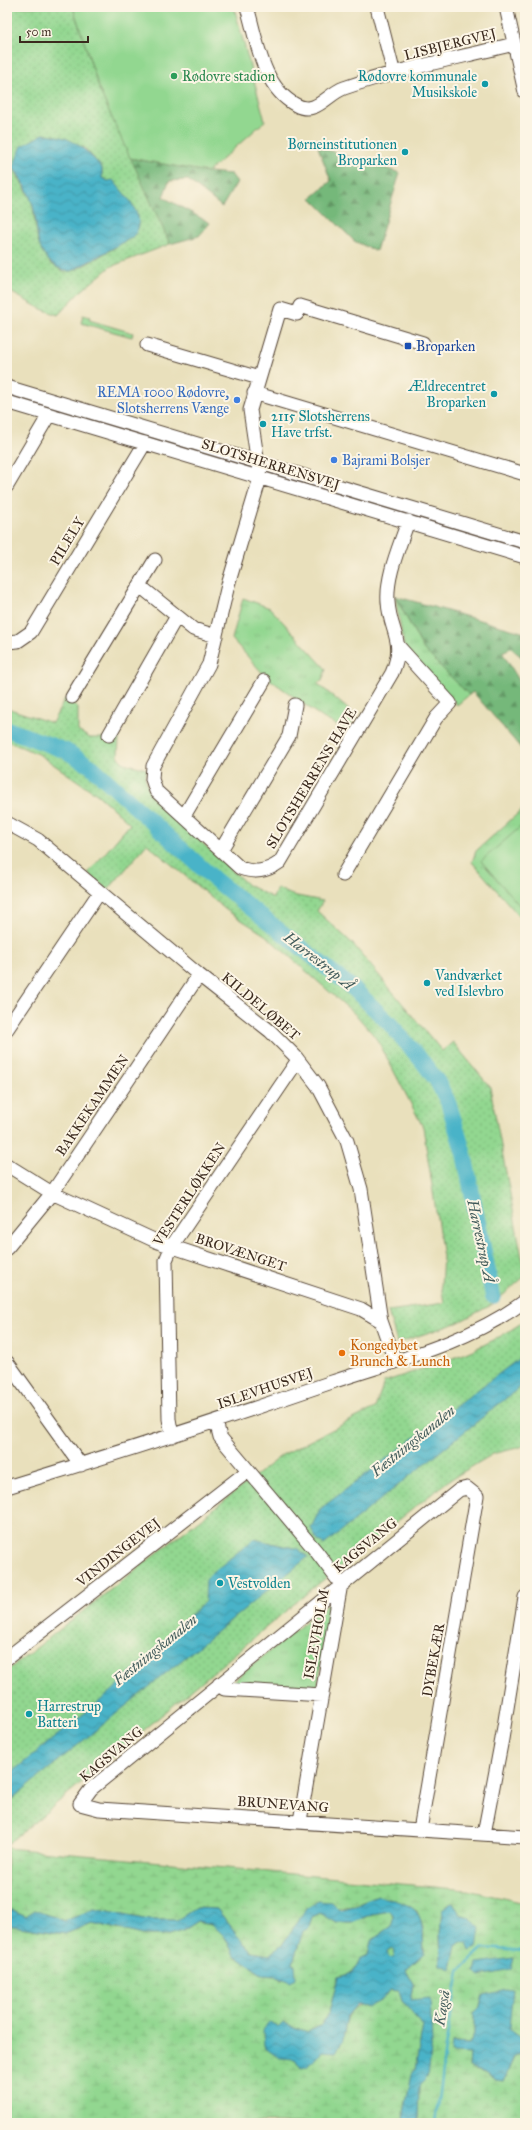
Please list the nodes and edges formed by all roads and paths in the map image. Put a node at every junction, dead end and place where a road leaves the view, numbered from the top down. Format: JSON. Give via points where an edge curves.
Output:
{"nodes":[{"id":1,"x":247,"y":7,"type":"edge"},
{"id":2,"x":377,"y":7,"type":"edge"},
{"id":3,"x":506,"y":7,"type":"edge"},
{"id":4,"x":514,"y":44,"type":"junction"},
{"id":5,"x":394,"y":74,"type":"junction"},
{"id":6,"x":525,"y":92,"type":"edge"},
{"id":7,"x":148,"y":344,"type":"dead end"},
{"id":8,"x":423,"y":344,"type":"dead end"},
{"id":9,"x":259,"y":378,"type":"junction"},
{"id":10,"x":7,"y":387,"type":"edge"},
{"id":11,"x":254,"y":394,"type":"junction"},
{"id":12,"x":7,"y":402,"type":"edge"},
{"id":13,"x":49,"y":415,"type":"junction"},
{"id":14,"x":145,"y":443,"type":"junction"},
{"id":15,"x":258,"y":461,"type":"junction"},
{"id":16,"x":525,"y":474,"type":"edge"},
{"id":17,"x":260,"y":478,"type":"junction"},
{"id":18,"x":7,"y":486,"type":"edge"},
{"id":19,"x":408,"y":522,"type":"junction"},
{"id":20,"x":525,"y":542,"type":"edge"},
{"id":21,"x":525,"y":557,"type":"edge"},
{"id":22,"x":155,"y":560,"type":"dead end"},
{"id":23,"x":140,"y":586,"type":"junction"},
{"id":24,"x":177,"y":616,"type":"junction"},
{"id":25,"x":216,"y":636,"type":"junction"},
{"id":26,"x":7,"y":642,"type":"edge"},
{"id":27,"x":399,"y":648,"type":"junction"},
{"id":28,"x":264,"y":681,"type":"dead end"},
{"id":29,"x":72,"y":698,"type":"dead end"},
{"id":30,"x":295,"y":705,"type":"dead end"},
{"id":31,"x":109,"y":735,"type":"dead end"},
{"id":32,"x":184,"y":816,"type":"junction"},
{"id":33,"x":7,"y":823,"type":"edge"},
{"id":34,"x":220,"y":850,"type":"junction"},
{"id":35,"x":343,"y":875,"type":"dead end"},
{"id":36,"x":99,"y":893,"type":"junction"},
{"id":37,"x":199,"y":975,"type":"junction"},
{"id":38,"x":7,"y":1029,"type":"edge"},
{"id":39,"x":298,"y":1060,"type":"junction"},
{"id":40,"x":7,"y":1165,"type":"edge"},
{"id":41,"x":52,"y":1193,"type":"junction"},
{"id":42,"x":172,"y":1246,"type":"junction"},
{"id":43,"x":7,"y":1248,"type":"edge"},
{"id":44,"x":525,"y":1301,"type":"edge"},
{"id":45,"x":381,"y":1322,"type":"junction"},
{"id":46,"x":395,"y":1361,"type":"junction"},
{"id":47,"x":7,"y":1362,"type":"edge"},
{"id":48,"x":216,"y":1422,"type":"junction"},
{"id":49,"x":172,"y":1436,"type":"junction"},
{"id":50,"x":81,"y":1465,"type":"junction"},
{"id":51,"x":248,"y":1471,"type":"junction"},
{"id":52,"x":7,"y":1487,"type":"edge"},
{"id":53,"x":477,"y":1496,"type":"joint"},
{"id":54,"x":341,"y":1584,"type":"junction"},
{"id":55,"x":525,"y":1597,"type":"edge"},
{"id":56,"x":7,"y":1658,"type":"edge"},
{"id":57,"x":219,"y":1684,"type":"junction"},
{"id":58,"x":322,"y":1695,"type":"junction"},
{"id":59,"x":80,"y":1804,"type":"joint"},
{"id":60,"x":300,"y":1821,"type":"junction"},
{"id":61,"x":420,"y":1830,"type":"junction"},
{"id":62,"x":484,"y":1834,"type":"junction"},
{"id":63,"x":525,"y":1837,"type":"edge"}],
"edges":[{"from":1,"to":5,"type":"street","name":"LISBJERGVEJ","via":[[267,73],[288,99],[305,108],[316,106],[342,89]]},
{"from":2,"to":5,"type":"street"},
{"from":3,"to":4,"type":"street"},
{"from":4,"to":5,"type":"street","name":"LISBJERGVEJ"},
{"from":4,"to":6,"type":"street"},
{"from":7,"to":9,"type":"street"},
{"from":8,"to":9,"type":"street","via":[[300,306],[297,314],[280,309]]},
{"from":9,"to":11,"type":"street"},
{"from":10,"to":15,"type":"street","name":"SLOTSHERRENSVEJ"},
{"from":11,"to":15,"type":"street","via":[[250,410]]},
{"from":11,"to":16,"type":"street"},
{"from":12,"to":13,"type":"street","name":"SLOTSHERRENSVEJ"},
{"from":13,"to":14,"type":"street","name":"SLOTSHERRENSVEJ"},
{"from":13,"to":18,"type":"street"},
{"from":14,"to":17,"type":"street","name":"SLOTSHERRENSVEJ"},
{"from":14,"to":26,"type":"street","name":"PILELY","via":[[31,632],[18,640]]},
{"from":15,"to":17,"type":"street"},
{"from":15,"to":20,"type":"street","name":"SLOTSHERRENSVEJ"},
{"from":17,"to":19,"type":"street","name":"SLOTSHERRENSVEJ"},
{"from":17,"to":25,"type":"street","name":"SLOTSHERRENS HAVE","via":[[228,585]]},
{"from":19,"to":21,"type":"street","name":"SLOTSHERRENSVEJ"},
{"from":19,"to":27,"type":"street","name":"SLOTSHERRENS HAVE","via":[[389,584],[388,602]]},
{"from":22,"to":23,"type":"street"},
{"from":23,"to":24,"type":"street"},
{"from":23,"to":29,"type":"street"},
{"from":24,"to":25,"type":"street","via":[[193,629]]},
{"from":24,"to":31,"type":"street"},
{"from":25,"to":32,"type":"street","name":"SLOTSHERRENS HAVE","via":[[202,680],[153,766],[152,779],[156,791]]},
{"from":27,"to":34,"type":"street","name":"SLOTSHERRENS HAVE","via":[[392,673],[280,862],[270,870],[252,872],[240,868]]},
{"from":27,"to":35,"type":"street","name":"SLOTSHERRENS HAVE","via":[[450,703],[436,718]]},
{"from":28,"to":32,"type":"street"},
{"from":30,"to":34,"type":"street","via":[[288,736]]},
{"from":32,"to":34,"type":"street","name":"SLOTSHERRENS HAVE"},
{"from":33,"to":36,"type":"street","name":"KILDELØBET","via":[[38,840]]},
{"from":36,"to":37,"type":"street","name":"KILDELØBET"},
{"from":36,"to":38,"type":"street"},
{"from":37,"to":39,"type":"street","name":"KILDELØBET","via":[[270,1031]]},
{"from":37,"to":41,"type":"street","name":"BAKKEKAMMEN"},
{"from":39,"to":42,"type":"street","name":"VESTERLØKKEN"},
{"from":39,"to":45,"type":"street","name":"KILDELØBET","via":[[318,1086],[347,1141],[361,1189]]},
{"from":40,"to":41,"type":"street","name":"BROVÆNGET"},
{"from":41,"to":42,"type":"street","name":"BROVÆNGET"},
{"from":41,"to":43,"type":"street","name":"BAKKEKAMMEN"},
{"from":42,"to":45,"type":"street","name":"BROVÆNGET","via":[[361,1309]]},
{"from":42,"to":49,"type":"street","name":"VESTERLØKKEN","via":[[166,1260],[169,1419]]},
{"from":44,"to":46,"type":"street","name":"ISLEVHUSVEJ","via":[[470,1335]]},
{"from":45,"to":46,"type":"street","name":"KILDELØBET"},
{"from":46,"to":48,"type":"street","name":"ISLEVHUSVEJ"},
{"from":47,"to":50,"type":"street"},
{"from":48,"to":49,"type":"street","name":"ISLEVHUSVEJ"},
{"from":48,"to":51,"type":"street","name":"ISLEVHOLM","via":[[220,1437]]},
{"from":49,"to":50,"type":"street","name":"ISLEVHUSVEJ"},
{"from":50,"to":52,"type":"street","name":"ISLEVHUSVEJ"},
{"from":51,"to":54,"type":"street","name":"ISLEVHOLM"},
{"from":51,"to":56,"type":"street","name":"VINDINGEVEJ"},
{"from":53,"to":54,"type":"street","name":"KAGSVANG","via":[[467,1488],[459,1490]]},
{"from":53,"to":61,"type":"street","name":"DYBEKÆR"},
{"from":54,"to":57,"type":"street","name":"KAGSVANG"},
{"from":54,"to":58,"type":"street","name":"ISLEVHOLM"},
{"from":55,"to":62,"type":"street"},
{"from":57,"to":58,"type":"street","via":[[224,1689]]},
{"from":57,"to":59,"type":"street","name":"KAGSVANG","via":[[91,1789]]},
{"from":58,"to":60,"type":"street","name":"ISLEVHOLM"},
{"from":59,"to":60,"type":"street","name":"BRUNEVANG","via":[[98,1809]]},
{"from":60,"to":61,"type":"street","name":"BRUNEVANG"},
{"from":61,"to":62,"type":"street","name":"BRUNEVANG"},
{"from":62,"to":63,"type":"street","name":"BRUNEVANG"}]}
